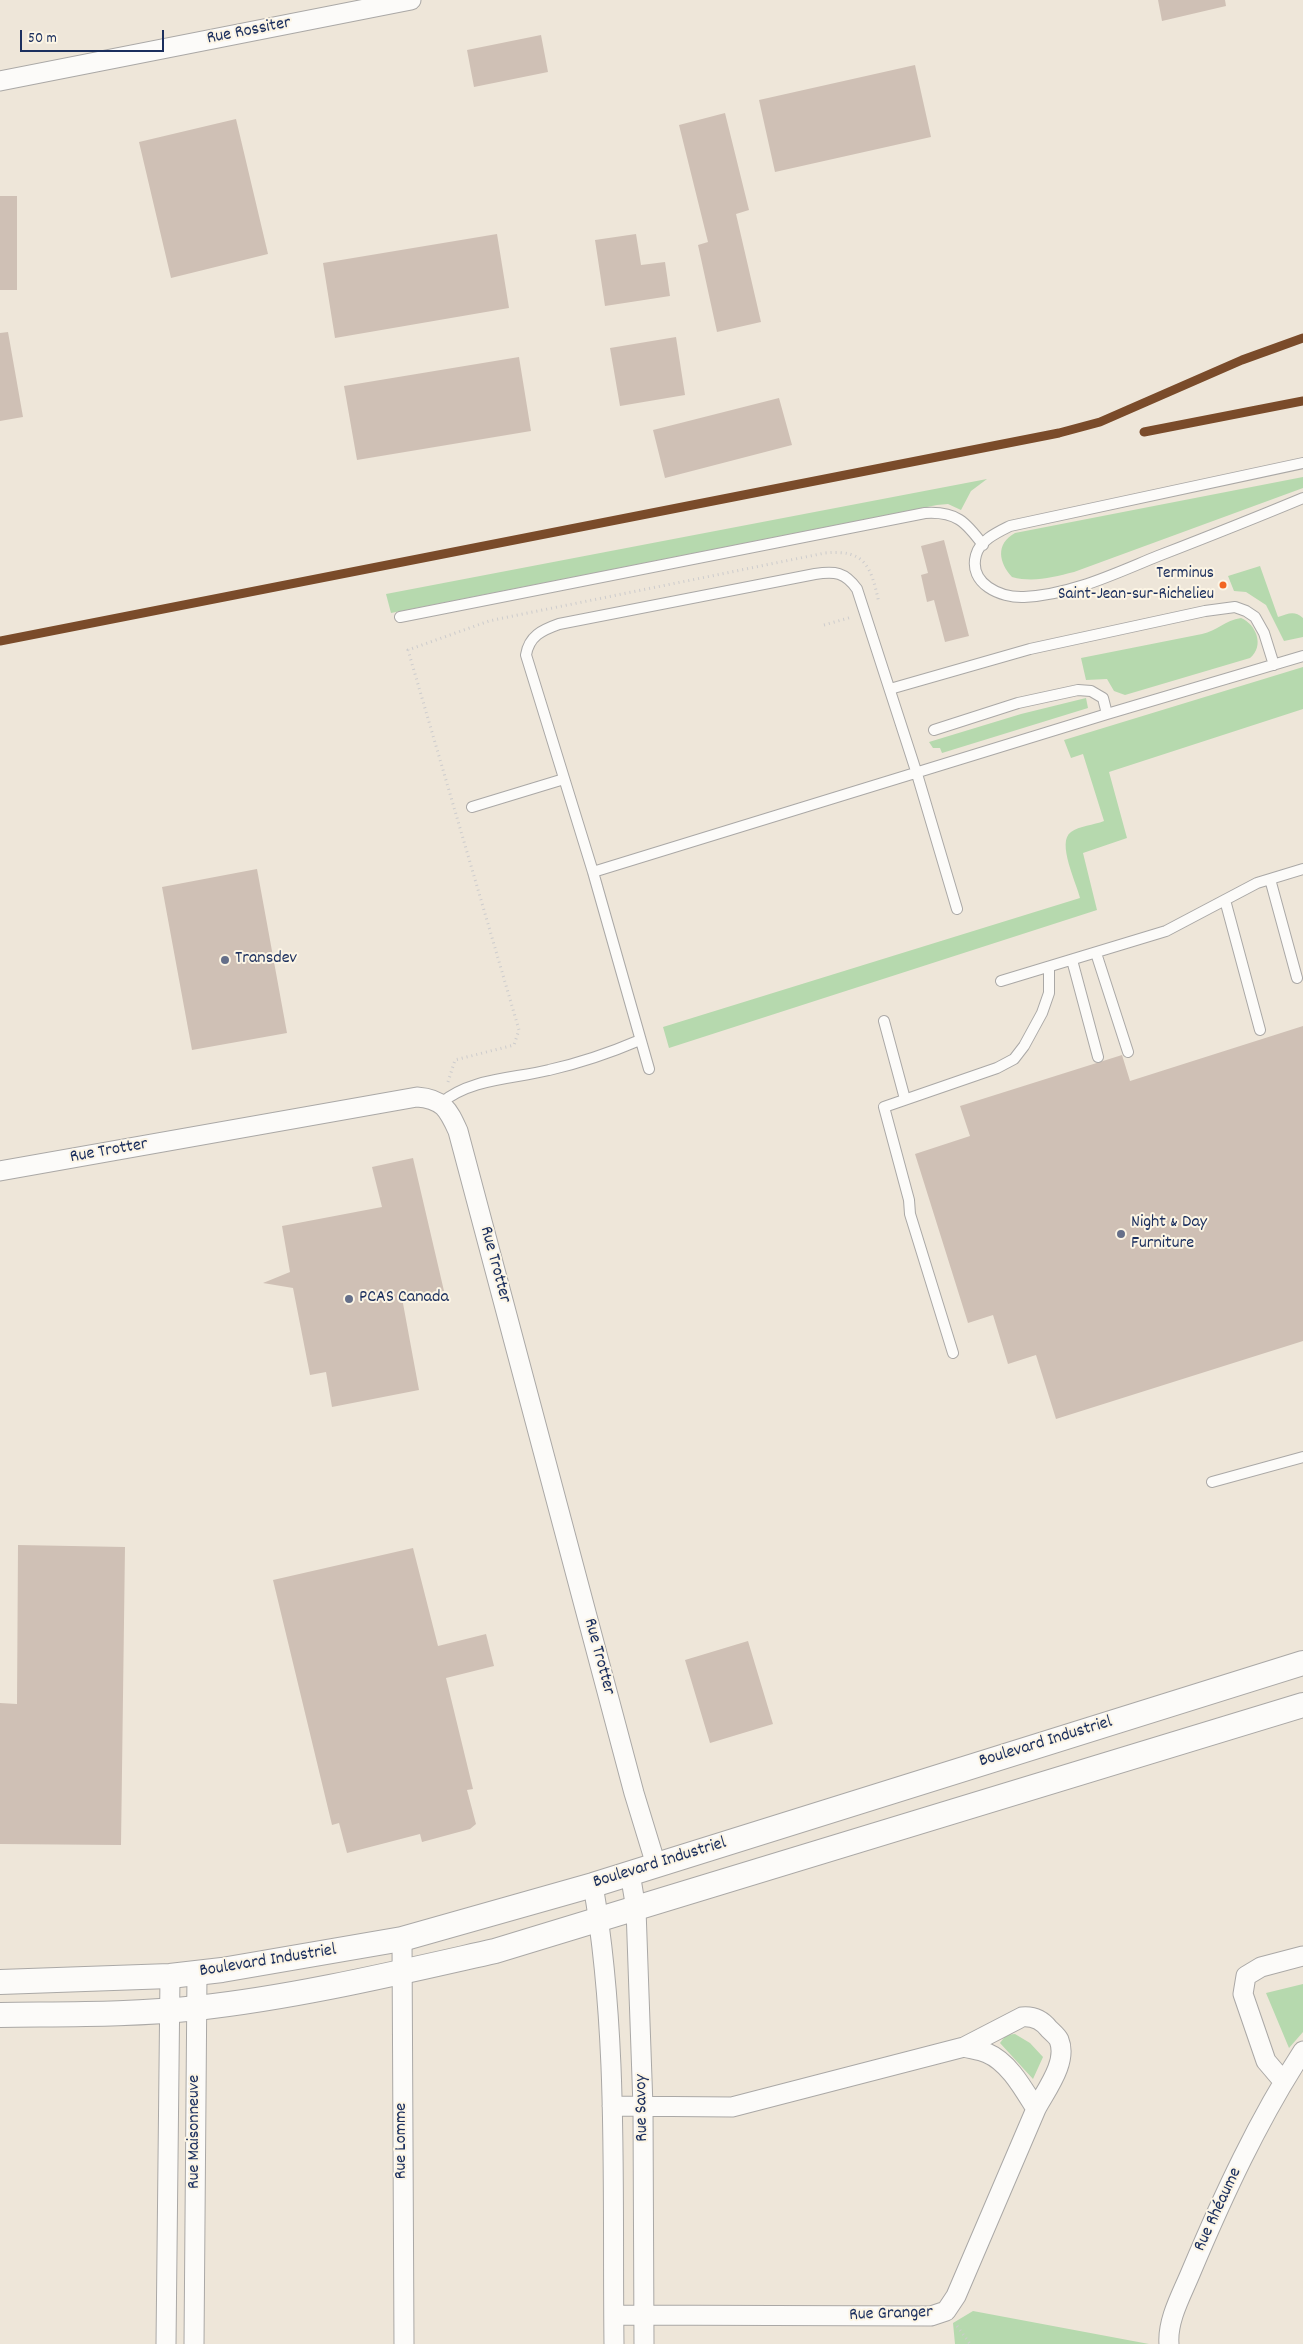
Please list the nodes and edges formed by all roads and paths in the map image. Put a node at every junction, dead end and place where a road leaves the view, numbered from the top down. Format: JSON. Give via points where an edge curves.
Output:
{"nodes":[{"id":1,"x":411,"y":0,"type":"edge"},
{"id":2,"x":0,"y":81,"type":"edge"},
{"id":3,"x":1303,"y":463,"type":"edge"},
{"id":4,"x":1303,"y":498,"type":"edge"},
{"id":5,"x":983,"y":545,"type":"junction"},
{"id":6,"x":865,"y":613,"type":"junction"},
{"id":7,"x":400,"y":617,"type":"dead end"},
{"id":8,"x":824,"y":625,"type":"dead end"},
{"id":9,"x":1303,"y":656,"type":"edge"},
{"id":10,"x":1274,"y":664,"type":"junction"},
{"id":11,"x":890,"y":689,"type":"junction"},
{"id":12,"x":1107,"y":714,"type":"junction"},
{"id":13,"x":934,"y":730,"type":"dead end"},
{"id":14,"x":918,"y":774,"type":"junction"},
{"id":15,"x":564,"y":779,"type":"junction"},
{"id":16,"x":472,"y":807,"type":"dead end"},
{"id":17,"x":1303,"y":869,"type":"edge"},
{"id":18,"x":593,"y":872,"type":"junction"},
{"id":19,"x":1270,"y":879,"type":"junction"},
{"id":20,"x":1225,"y":900,"type":"junction"},
{"id":21,"x":957,"y":909,"type":"dead end"},
{"id":22,"x":1096,"y":953,"type":"junction"},
{"id":23,"x":1072,"y":960,"type":"junction"},
{"id":24,"x":1049,"y":967,"type":"junction"},
{"id":25,"x":1298,"y":978,"type":"dead end"},
{"id":26,"x":1001,"y":982,"type":"dead end"},
{"id":27,"x":884,"y":1021,"type":"dead end"},
{"id":28,"x":1260,"y":1030,"type":"dead end"},
{"id":29,"x":640,"y":1040,"type":"junction"},
{"id":30,"x":1128,"y":1052,"type":"dead end"},
{"id":31,"x":1098,"y":1057,"type":"dead end"},
{"id":32,"x":649,"y":1069,"type":"dead end"},
{"id":33,"x":905,"y":1099,"type":"junction"},
{"id":34,"x":441,"y":1103,"type":"junction"},
{"id":35,"x":0,"y":1171,"type":"edge"},
{"id":36,"x":953,"y":1354,"type":"dead end"},
{"id":37,"x":1303,"y":1457,"type":"edge"},
{"id":38,"x":1212,"y":1482,"type":"dead end"},
{"id":39,"x":1303,"y":1663,"type":"edge"},
{"id":40,"x":1303,"y":1705,"type":"edge"},
{"id":41,"x":656,"y":1865,"type":"junction"},
{"id":42,"x":630,"y":1873,"type":"junction"},
{"id":43,"x":593,"y":1885,"type":"junction"},
{"id":44,"x":636,"y":1909,"type":"junction"},
{"id":45,"x":599,"y":1918,"type":"junction"},
{"id":46,"x":402,"y":1939,"type":"junction"},
{"id":47,"x":1303,"y":1956,"type":"edge"},
{"id":48,"x":403,"y":1972,"type":"junction"},
{"id":49,"x":198,"y":1973,"type":"junction"},
{"id":50,"x":170,"y":1976,"type":"junction"},
{"id":51,"x":0,"y":1982,"type":"edge"},
{"id":52,"x":198,"y":2008,"type":"junction"},
{"id":53,"x":169,"y":2010,"type":"junction"},
{"id":54,"x":0,"y":2015,"type":"edge"},
{"id":55,"x":964,"y":2047,"type":"junction"},
{"id":56,"x":1303,"y":2051,"type":"edge"},
{"id":57,"x":1283,"y":2082,"type":"junction"},
{"id":58,"x":612,"y":2106,"type":"junction"},
{"id":59,"x":643,"y":2107,"type":"junction"},
{"id":60,"x":1036,"y":2108,"type":"junction"},
{"id":61,"x":167,"y":2290,"type":"junction"},
{"id":62,"x":195,"y":2290,"type":"junction"},
{"id":63,"x":946,"y":2311,"type":"junction"},
{"id":64,"x":614,"y":2315,"type":"junction"},
{"id":65,"x":644,"y":2316,"type":"junction"},
{"id":66,"x":166,"y":2344,"type":"edge"},
{"id":67,"x":194,"y":2344,"type":"edge"},
{"id":68,"x":404,"y":2344,"type":"edge"},
{"id":69,"x":614,"y":2344,"type":"edge"},
{"id":70,"x":644,"y":2344,"type":"edge"},
{"id":71,"x":970,"y":2344,"type":"edge"},
{"id":72,"x":1169,"y":2344,"type":"edge"}],
"edges":[{"from":1,"to":2,"type":"street","name":"Rue Rossiter"},
{"from":3,"to":5,"type":"lane","via":[[1010,526]]},
{"from":4,"to":5,"type":"lane","via":[[1091,583],[1042,595],[1023,597],[996,593],[980,581],[975,568],[976,553]]},
{"from":5,"to":7,"type":"lane","via":[[968,524],[940,512],[926,513]]},
{"from":6,"to":8,"type":"path"},
{"from":6,"to":11,"type":"lane"},
{"from":6,"to":15,"type":"lane","via":[[851,580],[840,572],[830,571],[559,624],[543,630],[527,645],[526,655]]},
{"from":9,"to":10,"type":"lane"},
{"from":10,"to":11,"type":"lane","via":[[1255,617],[1234,607],[1030,649]]},
{"from":10,"to":12,"type":"lane"},
{"from":11,"to":14,"type":"lane"},
{"from":12,"to":13,"type":"lane","via":[[1102,698],[1091,691],[1078,690],[1018,703]]},
{"from":12,"to":14,"type":"lane"},
{"from":14,"to":18,"type":"lane"},
{"from":14,"to":21,"type":"lane"},
{"from":15,"to":16,"type":"lane"},
{"from":15,"to":18,"type":"lane"},
{"from":17,"to":19,"type":"lane"},
{"from":18,"to":29,"type":"lane"},
{"from":19,"to":20,"type":"lane"},
{"from":19,"to":25,"type":"lane"},
{"from":20,"to":22,"type":"lane","via":[[1166,932]]},
{"from":20,"to":28,"type":"lane"},
{"from":22,"to":23,"type":"lane"},
{"from":22,"to":30,"type":"lane"},
{"from":23,"to":24,"type":"lane"},
{"from":23,"to":31,"type":"lane"},
{"from":24,"to":26,"type":"lane"},
{"from":24,"to":33,"type":"lane","via":[[1049,994],[1042,1013],[1014,1059],[997,1068]]},
{"from":27,"to":33,"type":"lane"},
{"from":29,"to":32,"type":"lane"},
{"from":29,"to":34,"type":"lane","via":[[550,1070],[470,1086]]},
{"from":33,"to":36,"type":"lane","via":[[884,1107],[910,1214]]},
{"from":34,"to":35,"type":"street","name":"Rue Trotter","via":[[417,1097]]},
{"from":34,"to":41,"type":"street","name":"Rue Trotter","via":[[458,1131]]},
{"from":37,"to":38,"type":"lane"},
{"from":39,"to":41,"type":"street","name":"Boulevard Industriel"},
{"from":40,"to":44,"type":"street","name":"Boulevard Industriel"},
{"from":41,"to":42,"type":"street","name":"Boulevard Industriel"},
{"from":42,"to":43,"type":"street","name":"Boulevard Industriel"},
{"from":42,"to":44,"type":"street","name":"Rue Savoy"},
{"from":43,"to":45,"type":"street","name":"Rue Savoy"},
{"from":43,"to":46,"type":"street","name":"Boulevard Industriel"},
{"from":44,"to":45,"type":"street","name":"Boulevard Industriel"},
{"from":44,"to":59,"type":"street","name":"Rue Savoy"},
{"from":45,"to":48,"type":"street","name":"Boulevard Industriel","via":[[495,1951]]},
{"from":45,"to":58,"type":"street","name":"Rue Savoy","via":[[605,1963]]},
{"from":46,"to":48,"type":"street","name":"Rue Lomme"},
{"from":46,"to":49,"type":"street","name":"Boulevard Industriel"},
{"from":47,"to":57,"type":"street","via":[[1261,1967],[1246,1976],[1243,1994],[1266,2061]]},
{"from":48,"to":52,"type":"street","name":"Boulevard Industriel"},
{"from":48,"to":68,"type":"street","name":"Rue Lomme"},
{"from":49,"to":50,"type":"street","name":"Boulevard Industriel"},
{"from":49,"to":52,"type":"street","name":"Rue Maisonneuve"},
{"from":50,"to":51,"type":"street","name":"Boulevard Industriel"},
{"from":50,"to":53,"type":"street","name":"Rue Maisonneuve"},
{"from":52,"to":53,"type":"street","name":"Boulevard Industriel"},
{"from":52,"to":62,"type":"street","name":"Rue Maisonneuve"},
{"from":53,"to":54,"type":"street","name":"Boulevard Industriel"},
{"from":53,"to":61,"type":"street","name":"Rue Maisonneuve"},
{"from":55,"to":59,"type":"street","name":"Rue Granger","via":[[732,2107]]},
{"from":55,"to":60,"type":"street","via":[[988,2054],[1001,2063],[1018,2080]]},
{"from":55,"to":60,"type":"street","name":"Rue Granger","via":[[1022,2017],[1031,2016],[1046,2025],[1059,2040],[1062,2055]]},
{"from":56,"to":57,"type":"street","name":"Rue Rhéaume"},
{"from":57,"to":72,"type":"street","name":"Rue Rhéaume","via":[[1198,2255],[1172,2322]]},
{"from":58,"to":59,"type":"street","name":"Rue Granger"},
{"from":58,"to":64,"type":"street","name":"Rue Savoy"},
{"from":59,"to":65,"type":"street","name":"Rue Savoy"},
{"from":60,"to":63,"type":"street","name":"Rue Granger","via":[[956,2296]]},
{"from":61,"to":62,"type":"street"},
{"from":61,"to":66,"type":"street","name":"Rue Maisonneuve"},
{"from":62,"to":67,"type":"street","name":"Rue Maisonneuve"},
{"from":63,"to":65,"type":"street","name":"Rue Granger","via":[[931,2316]]},
{"from":63,"to":71,"type":"path"},
{"from":64,"to":65,"type":"street","name":"Rue Granger"},
{"from":64,"to":69,"type":"street","name":"Rue Savoy"},
{"from":65,"to":70,"type":"street","name":"Rue Savoy"}]}
